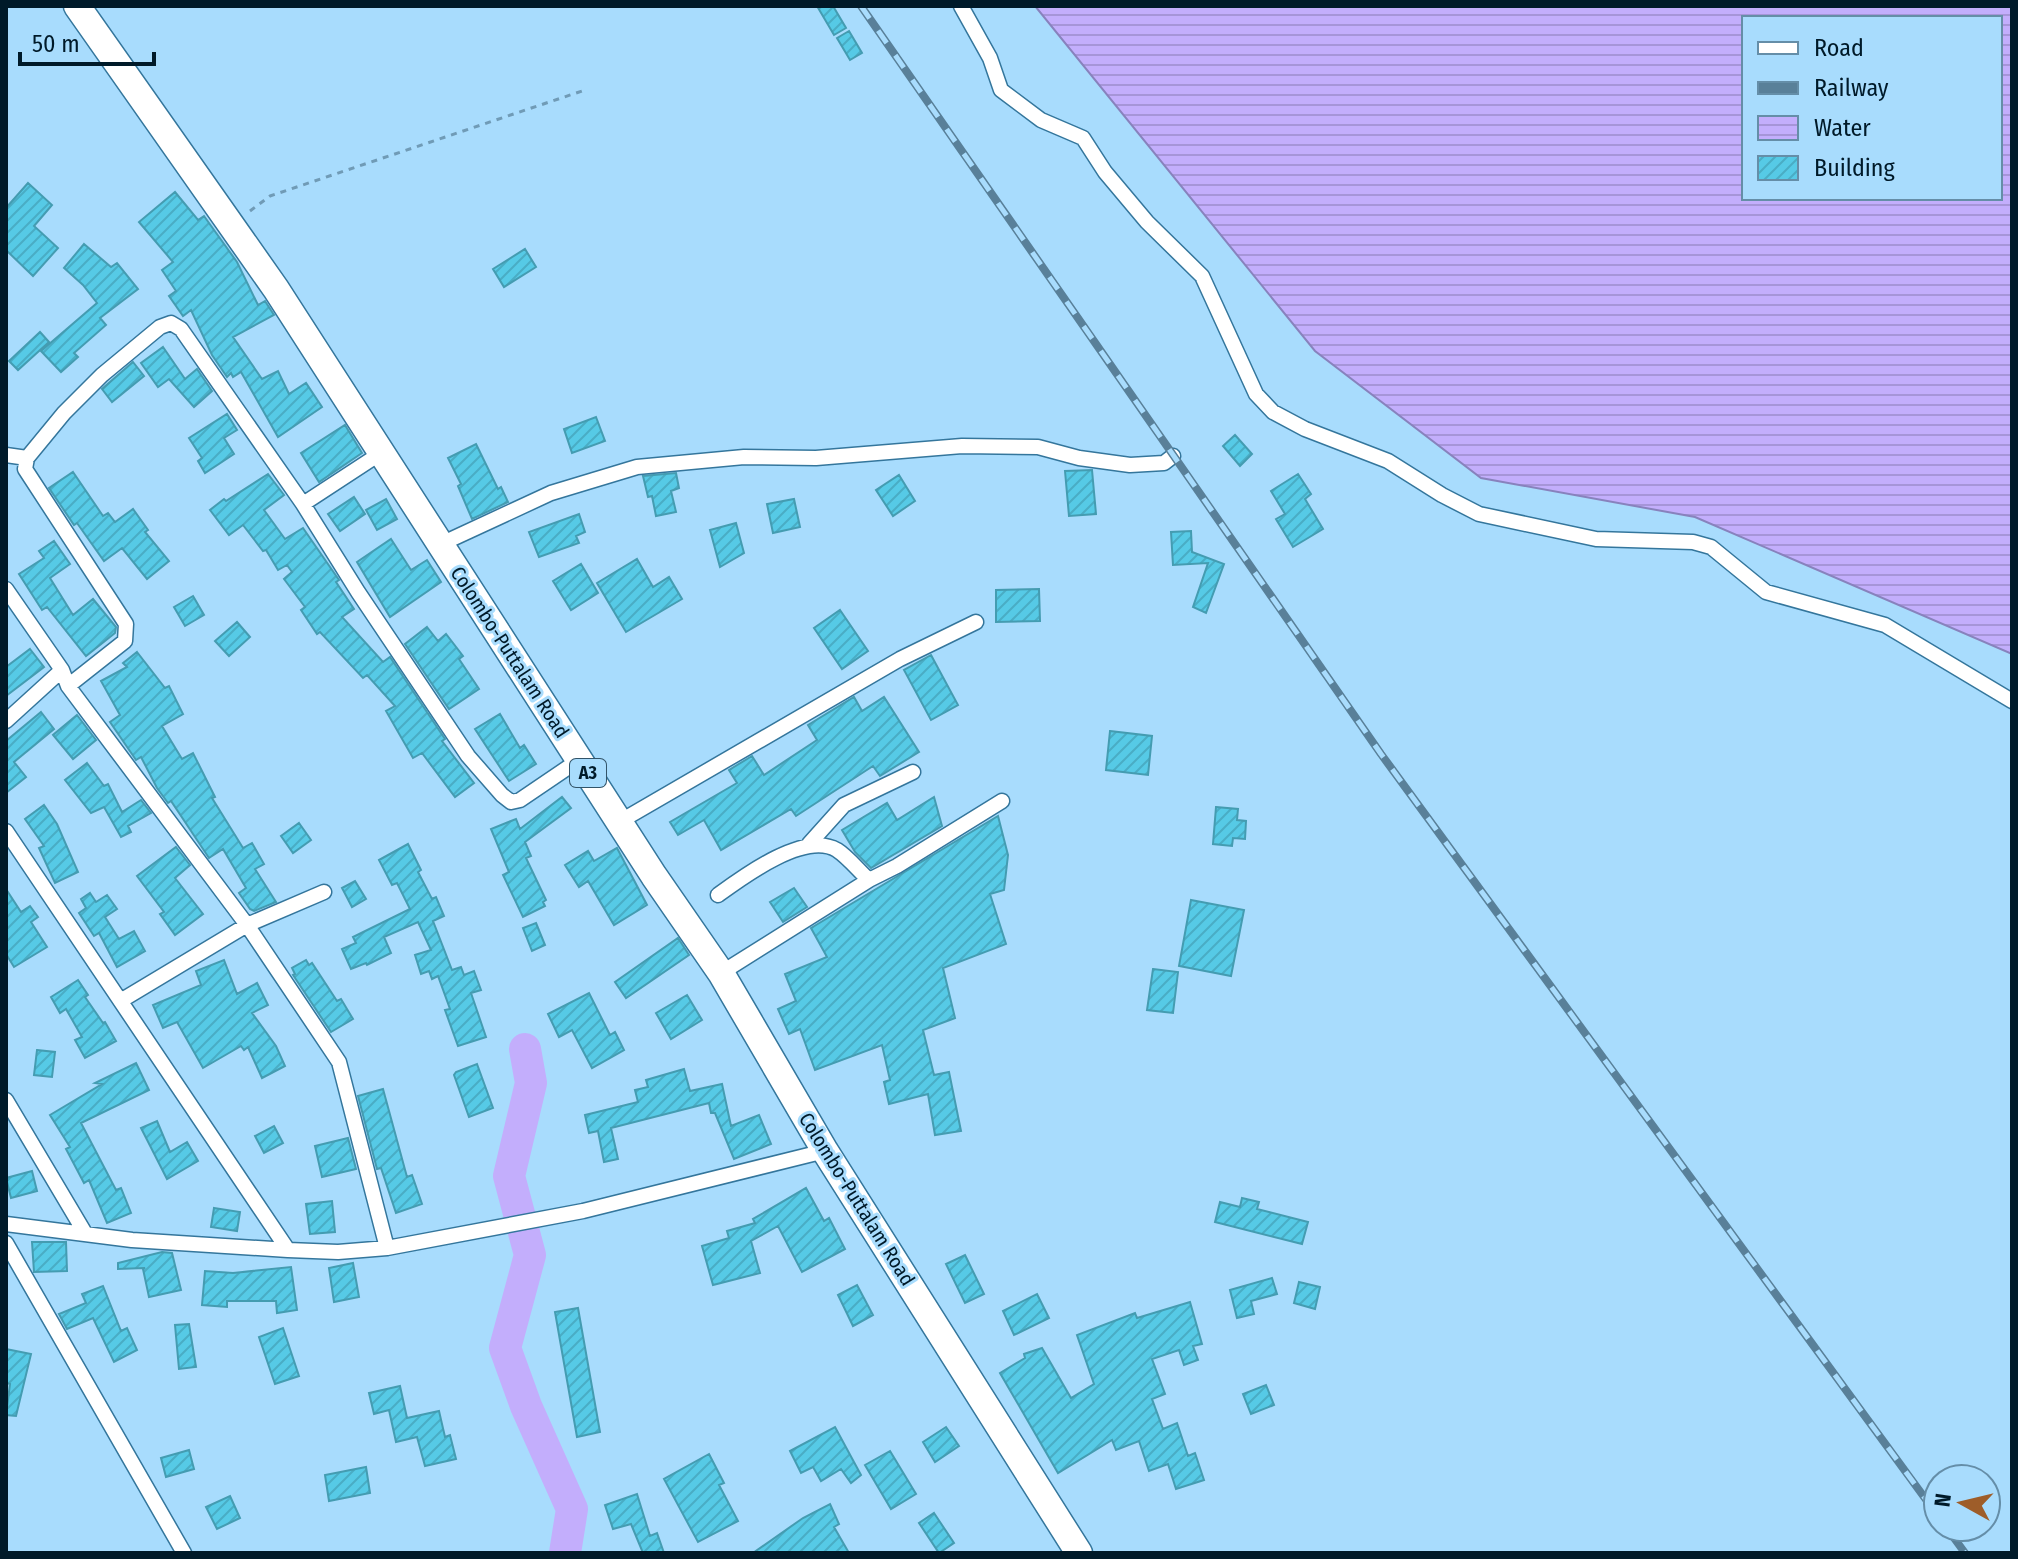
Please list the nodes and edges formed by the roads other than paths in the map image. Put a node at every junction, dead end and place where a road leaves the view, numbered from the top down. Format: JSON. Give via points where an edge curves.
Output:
{"nodes":[{"id":1,"x":77,"y":6,"type":"edge"},
{"id":2,"x":961,"y":6,"type":"edge"},
{"id":3,"x":381,"y":453,"type":"junction"},
{"id":4,"x":6,"y":455,"type":"edge"},
{"id":5,"x":1173,"y":456,"type":"dead end"},
{"id":6,"x":27,"y":458,"type":"junction"},
{"id":7,"x":303,"y":504,"type":"junction"},
{"id":8,"x":441,"y":544,"type":"junction"},
{"id":9,"x":6,"y":589,"type":"edge"},
{"id":10,"x":976,"y":622,"type":"dead end"},
{"id":11,"x":62,"y":670,"type":"junction"},
{"id":12,"x":68,"y":686,"type":"junction"},
{"id":13,"x":2012,"y":701,"type":"edge"},
{"id":14,"x":6,"y":721,"type":"edge"},
{"id":15,"x":579,"y":760,"type":"junction"},
{"id":16,"x":913,"y":772,"type":"dead end"},
{"id":17,"x":1002,"y":801,"type":"dead end"},
{"id":18,"x":619,"y":822,"type":"junction"},
{"id":19,"x":6,"y":831,"type":"edge"},
{"id":20,"x":809,"y":844,"type":"junction"},
{"id":21,"x":869,"y":880,"type":"junction"},
{"id":22,"x":324,"y":892,"type":"dead end"},
{"id":23,"x":718,"y":895,"type":"dead end"},
{"id":24,"x":247,"y":925,"type":"junction"},
{"id":25,"x":721,"y":973,"type":"junction"},
{"id":26,"x":122,"y":1000,"type":"junction"},
{"id":27,"x":6,"y":1100,"type":"edge"},
{"id":28,"x":825,"y":1151,"type":"junction"},
{"id":29,"x":6,"y":1224,"type":"edge"},
{"id":30,"x":85,"y":1233,"type":"junction"},
{"id":31,"x":6,"y":1243,"type":"edge"},
{"id":32,"x":387,"y":1248,"type":"junction"},
{"id":33,"x":288,"y":1250,"type":"junction"},
{"id":34,"x":184,"y":1553,"type":"edge"},
{"id":35,"x":1079,"y":1553,"type":"edge"}],
"edges":[{"from":1,"to":3,"type":"highway","name":"Colombo-Puttalam Road","number":"A3"},
{"from":2,"to":13,"type":"street","via":[[1001,90],[1041,120],[1083,138],[1147,222],[1202,276],[1256,394],[1273,412],[1388,461],[1479,514],[1596,539],[1711,547],[1766,592],[1885,625]]},
{"from":3,"to":7,"type":"street"},
{"from":3,"to":8,"type":"highway","name":"Colombo-Puttalam Road","number":"A3"},
{"from":4,"to":6,"type":"street"},
{"from":5,"to":8,"type":"street","via":[[1164,463],[1130,465],[1038,447],[962,446],[637,467],[551,493]]},
{"from":6,"to":7,"type":"street","via":[[102,375],[171,323],[181,329]]},
{"from":6,"to":12,"type":"street","via":[[25,469],[128,631],[125,641]]},
{"from":7,"to":15,"type":"street","via":[[468,756],[502,795],[511,802],[520,800]]},
{"from":8,"to":15,"type":"highway","name":"Colombo-Puttalam Road","number":"A3"},
{"from":9,"to":11,"type":"street"},
{"from":10,"to":18,"type":"street","via":[[900,659]]},
{"from":11,"to":12,"type":"street"},
{"from":11,"to":14,"type":"street"},
{"from":12,"to":24,"type":"street"},
{"from":15,"to":18,"type":"highway","name":"Colombo-Puttalam Road","number":"A3"},
{"from":16,"to":20,"type":"street","via":[[844,805]]},
{"from":17,"to":21,"type":"street"},
{"from":18,"to":25,"type":"highway","name":"Colombo-Puttalam Road","number":"A3"},
{"from":19,"to":26,"type":"street"},
{"from":20,"to":21,"type":"street","via":[[836,849]]},
{"from":20,"to":23,"type":"street","via":[[754,869]]},
{"from":21,"to":25,"type":"street"},
{"from":22,"to":24,"type":"street"},
{"from":24,"to":26,"type":"street"},
{"from":24,"to":32,"type":"street","via":[[339,1062]]},
{"from":25,"to":28,"type":"highway","name":"Colombo-Puttalam Road","number":"A3"},
{"from":26,"to":33,"type":"street"},
{"from":27,"to":30,"type":"street"},
{"from":28,"to":32,"type":"street","via":[[583,1211]]},
{"from":28,"to":35,"type":"highway","name":"Colombo-Puttalam Road","number":"A3"},
{"from":29,"to":30,"type":"street"},
{"from":30,"to":33,"type":"street"},
{"from":31,"to":34,"type":"street"},
{"from":32,"to":33,"type":"street"}]}
